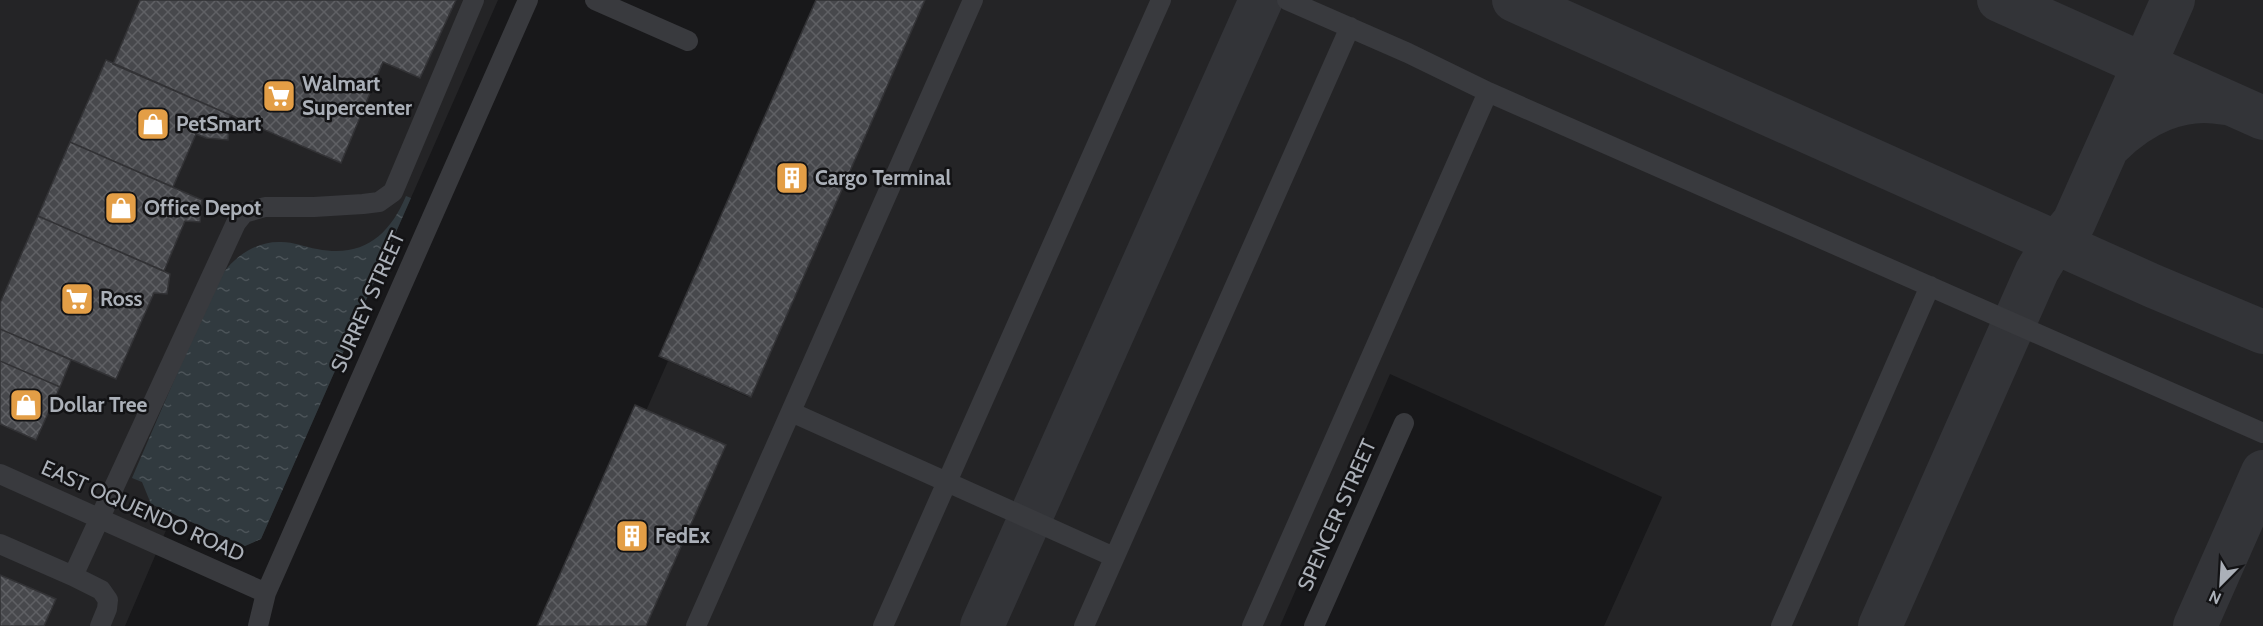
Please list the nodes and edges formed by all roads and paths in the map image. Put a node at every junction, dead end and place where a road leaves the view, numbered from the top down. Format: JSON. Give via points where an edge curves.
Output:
{"nodes":[{"id":1,"x":474,"y":0,"type":"edge"},
{"id":2,"x":528,"y":0,"type":"edge"},
{"id":3,"x":595,"y":0,"type":"edge"},
{"id":4,"x":974,"y":0,"type":"edge"},
{"id":5,"x":1161,"y":0,"type":"edge"},
{"id":6,"x":1287,"y":0,"type":"edge"},
{"id":7,"x":1350,"y":27,"type":"junction"},
{"id":8,"x":688,"y":41,"type":"dead end"},
{"id":9,"x":1488,"y":92,"type":"junction"},
{"id":10,"x":1930,"y":286,"type":"junction"},
{"id":11,"x":791,"y":412,"type":"junction"},
{"id":12,"x":1404,"y":423,"type":"dead end"},
{"id":13,"x":2263,"y":433,"type":"edge"},
{"id":14,"x":0,"y":474,"type":"edge"},
{"id":15,"x":946,"y":482,"type":"junction"},
{"id":16,"x":100,"y":517,"type":"junction"},
{"id":17,"x":0,"y":544,"type":"edge"},
{"id":18,"x":1114,"y":557,"type":"junction"},
{"id":19,"x":74,"y":576,"type":"junction"},
{"id":20,"x":266,"y":593,"type":"junction"},
{"id":21,"x":100,"y":626,"type":"edge"},
{"id":22,"x":258,"y":626,"type":"edge"},
{"id":23,"x":696,"y":626,"type":"edge"},
{"id":24,"x":883,"y":626,"type":"edge"},
{"id":25,"x":1084,"y":626,"type":"edge"},
{"id":26,"x":1252,"y":626,"type":"edge"},
{"id":27,"x":1314,"y":626,"type":"edge"},
{"id":28,"x":1781,"y":626,"type":"edge"}],
"edges":[{"from":1,"to":16,"type":"street","via":[[393,192],[379,202],[363,204],[266,207],[244,213],[236,223]]},
{"from":2,"to":20,"type":"street","name":"SURREY STREET"},
{"from":3,"to":8,"type":"street"},
{"from":4,"to":11,"type":"street"},
{"from":5,"to":15,"type":"street"},
{"from":6,"to":7,"type":"street"},
{"from":7,"to":9,"type":"street"},
{"from":7,"to":18,"type":"street"},
{"from":9,"to":10,"type":"street"},
{"from":9,"to":26,"type":"street"},
{"from":10,"to":13,"type":"street"},
{"from":10,"to":28,"type":"street"},
{"from":11,"to":15,"type":"street"},
{"from":11,"to":23,"type":"street"},
{"from":12,"to":27,"type":"street","name":"SPENCER STREET"},
{"from":14,"to":16,"type":"street","name":"EAST OQUENDO ROAD"},
{"from":15,"to":18,"type":"street"},
{"from":15,"to":24,"type":"street"},
{"from":16,"to":19,"type":"street"},
{"from":16,"to":20,"type":"street","name":"EAST OQUENDO ROAD"},
{"from":17,"to":19,"type":"street"},
{"from":18,"to":25,"type":"street"},
{"from":19,"to":21,"type":"street","via":[[101,590],[108,600]]},
{"from":20,"to":22,"type":"street","name":"SURREY STREET"}]}
